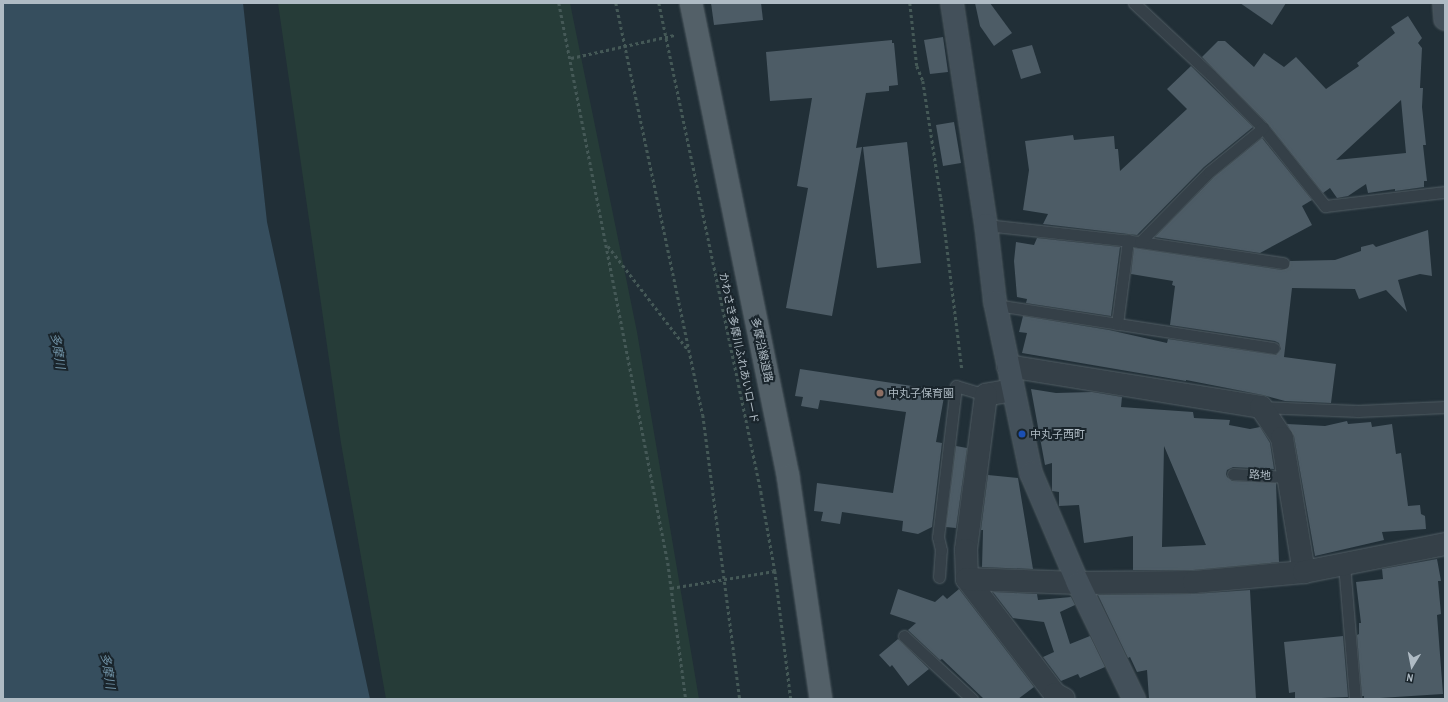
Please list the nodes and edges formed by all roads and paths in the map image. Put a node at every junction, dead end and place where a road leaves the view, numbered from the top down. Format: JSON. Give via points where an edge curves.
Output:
{"nodes":[{"id":1,"x":559,"y":3,"type":"edge"},
{"id":2,"x":616,"y":3,"type":"edge"},
{"id":3,"x":659,"y":3,"type":"edge"},
{"id":4,"x":691,"y":3,"type":"edge"},
{"id":5,"x":910,"y":3,"type":"edge"},
{"id":6,"x":952,"y":3,"type":"edge"},
{"id":7,"x":1134,"y":3,"type":"edge"},
{"id":8,"x":1444,"y":3,"type":"edge"},
{"id":9,"x":1445,"y":19,"type":"edge"},
{"id":10,"x":666,"y":37,"type":"junction"},
{"id":11,"x":625,"y":46,"type":"junction"},
{"id":12,"x":571,"y":58,"type":"junction"},
{"id":13,"x":1263,"y":128,"type":"junction"},
{"id":14,"x":1445,"y":192,"type":"edge"},
{"id":15,"x":986,"y":225,"type":"junction"},
{"id":16,"x":1134,"y":241,"type":"junction"},
{"id":17,"x":607,"y":244,"type":"junction"},
{"id":18,"x":1283,"y":263,"type":"dead end"},
{"id":19,"x":996,"y":305,"type":"junction"},
{"id":20,"x":1117,"y":324,"type":"junction"},
{"id":21,"x":1274,"y":348,"type":"dead end"},
{"id":22,"x":690,"y":352,"type":"junction"},
{"id":23,"x":1008,"y":366,"type":"junction"},
{"id":24,"x":964,"y":387,"type":"junction"},
{"id":25,"x":1013,"y":390,"type":"junction"},
{"id":26,"x":986,"y":395,"type":"junction"},
{"id":27,"x":1261,"y":407,"type":"junction"},
{"id":28,"x":1445,"y":407,"type":"edge"},
{"id":29,"x":1233,"y":474,"type":"dead end"},
{"id":30,"x":1288,"y":477,"type":"junction"},
{"id":31,"x":1445,"y":544,"type":"edge"},
{"id":32,"x":1344,"y":564,"type":"junction"},
{"id":33,"x":775,"y":571,"type":"junction"},
{"id":34,"x":1304,"y":572,"type":"junction"},
{"id":35,"x":939,"y":577,"type":"dead end"},
{"id":36,"x":967,"y":579,"type":"junction"},
{"id":37,"x":724,"y":580,"type":"junction"},
{"id":38,"x":1078,"y":583,"type":"junction"},
{"id":39,"x":671,"y":588,"type":"junction"},
{"id":40,"x":904,"y":636,"type":"dead end"},
{"id":41,"x":1055,"y":697,"type":"edge"},
{"id":42,"x":686,"y":699,"type":"edge"},
{"id":43,"x":740,"y":699,"type":"edge"},
{"id":44,"x":791,"y":699,"type":"edge"},
{"id":45,"x":821,"y":699,"type":"edge"},
{"id":46,"x":972,"y":699,"type":"edge"},
{"id":47,"x":1134,"y":699,"type":"edge"},
{"id":48,"x":1355,"y":699,"type":"edge"}],
"edges":[{"from":1,"to":12,"type":"path"},
{"from":2,"to":11,"type":"path"},
{"from":3,"to":10,"type":"path","name":"かわさき多摩川ふれあいロード"},
{"from":4,"to":45,"type":"main road","name":"多摩沿線道路","via":[[788,476]]},
{"from":5,"to":24,"type":"path","via":[[916,66],[923,81],[941,198]]},
{"from":6,"to":15,"type":"street"},
{"from":7,"to":13,"type":"lane"},
{"from":8,"to":9,"type":"street"},
{"from":10,"to":11,"type":"path"},
{"from":10,"to":33,"type":"path","name":"かわさき多摩川ふれあいロード","via":[[761,492]]},
{"from":11,"to":12,"type":"path"},
{"from":11,"to":22,"type":"path"},
{"from":12,"to":17,"type":"path"},
{"from":13,"to":14,"type":"lane","via":[[1325,206]]},
{"from":13,"to":16,"type":"lane","via":[[1209,172]]},
{"from":15,"to":16,"type":"lane"},
{"from":15,"to":19,"type":"street"},
{"from":16,"to":18,"type":"lane"},
{"from":16,"to":20,"type":"lane"},
{"from":17,"to":22,"type":"path"},
{"from":17,"to":39,"type":"path"},
{"from":19,"to":20,"type":"lane"},
{"from":19,"to":23,"type":"street"},
{"from":20,"to":21,"type":"lane"},
{"from":22,"to":37,"type":"path","via":[[703,415]]},
{"from":23,"to":25,"type":"street"},
{"from":23,"to":27,"type":"street"},
{"from":24,"to":26,"type":"lane"},
{"from":24,"to":35,"type":"lane","via":[[956,386],[938,537],[941,550]]},
{"from":25,"to":26,"type":"street"},
{"from":25,"to":38,"type":"street","via":[[1031,472]]},
{"from":26,"to":36,"type":"street","via":[[966,550]]},
{"from":27,"to":28,"type":"lane","via":[[1358,411]]},
{"from":27,"to":30,"type":"street","via":[[1282,438]]},
{"from":29,"to":30,"type":"lane","name":"路地"},
{"from":30,"to":34,"type":"street"},
{"from":31,"to":32,"type":"street"},
{"from":32,"to":34,"type":"street"},
{"from":32,"to":48,"type":"lane"},
{"from":33,"to":37,"type":"path"},
{"from":33,"to":44,"type":"path","name":"かわさき多摩川ふれあいロード"},
{"from":34,"to":38,"type":"street","via":[[1194,582]]},
{"from":36,"to":38,"type":"street"},
{"from":36,"to":41,"type":"street"},
{"from":37,"to":39,"type":"path"},
{"from":37,"to":43,"type":"path"},
{"from":38,"to":47,"type":"street"},
{"from":39,"to":42,"type":"path"},
{"from":40,"to":46,"type":"lane"}]}
